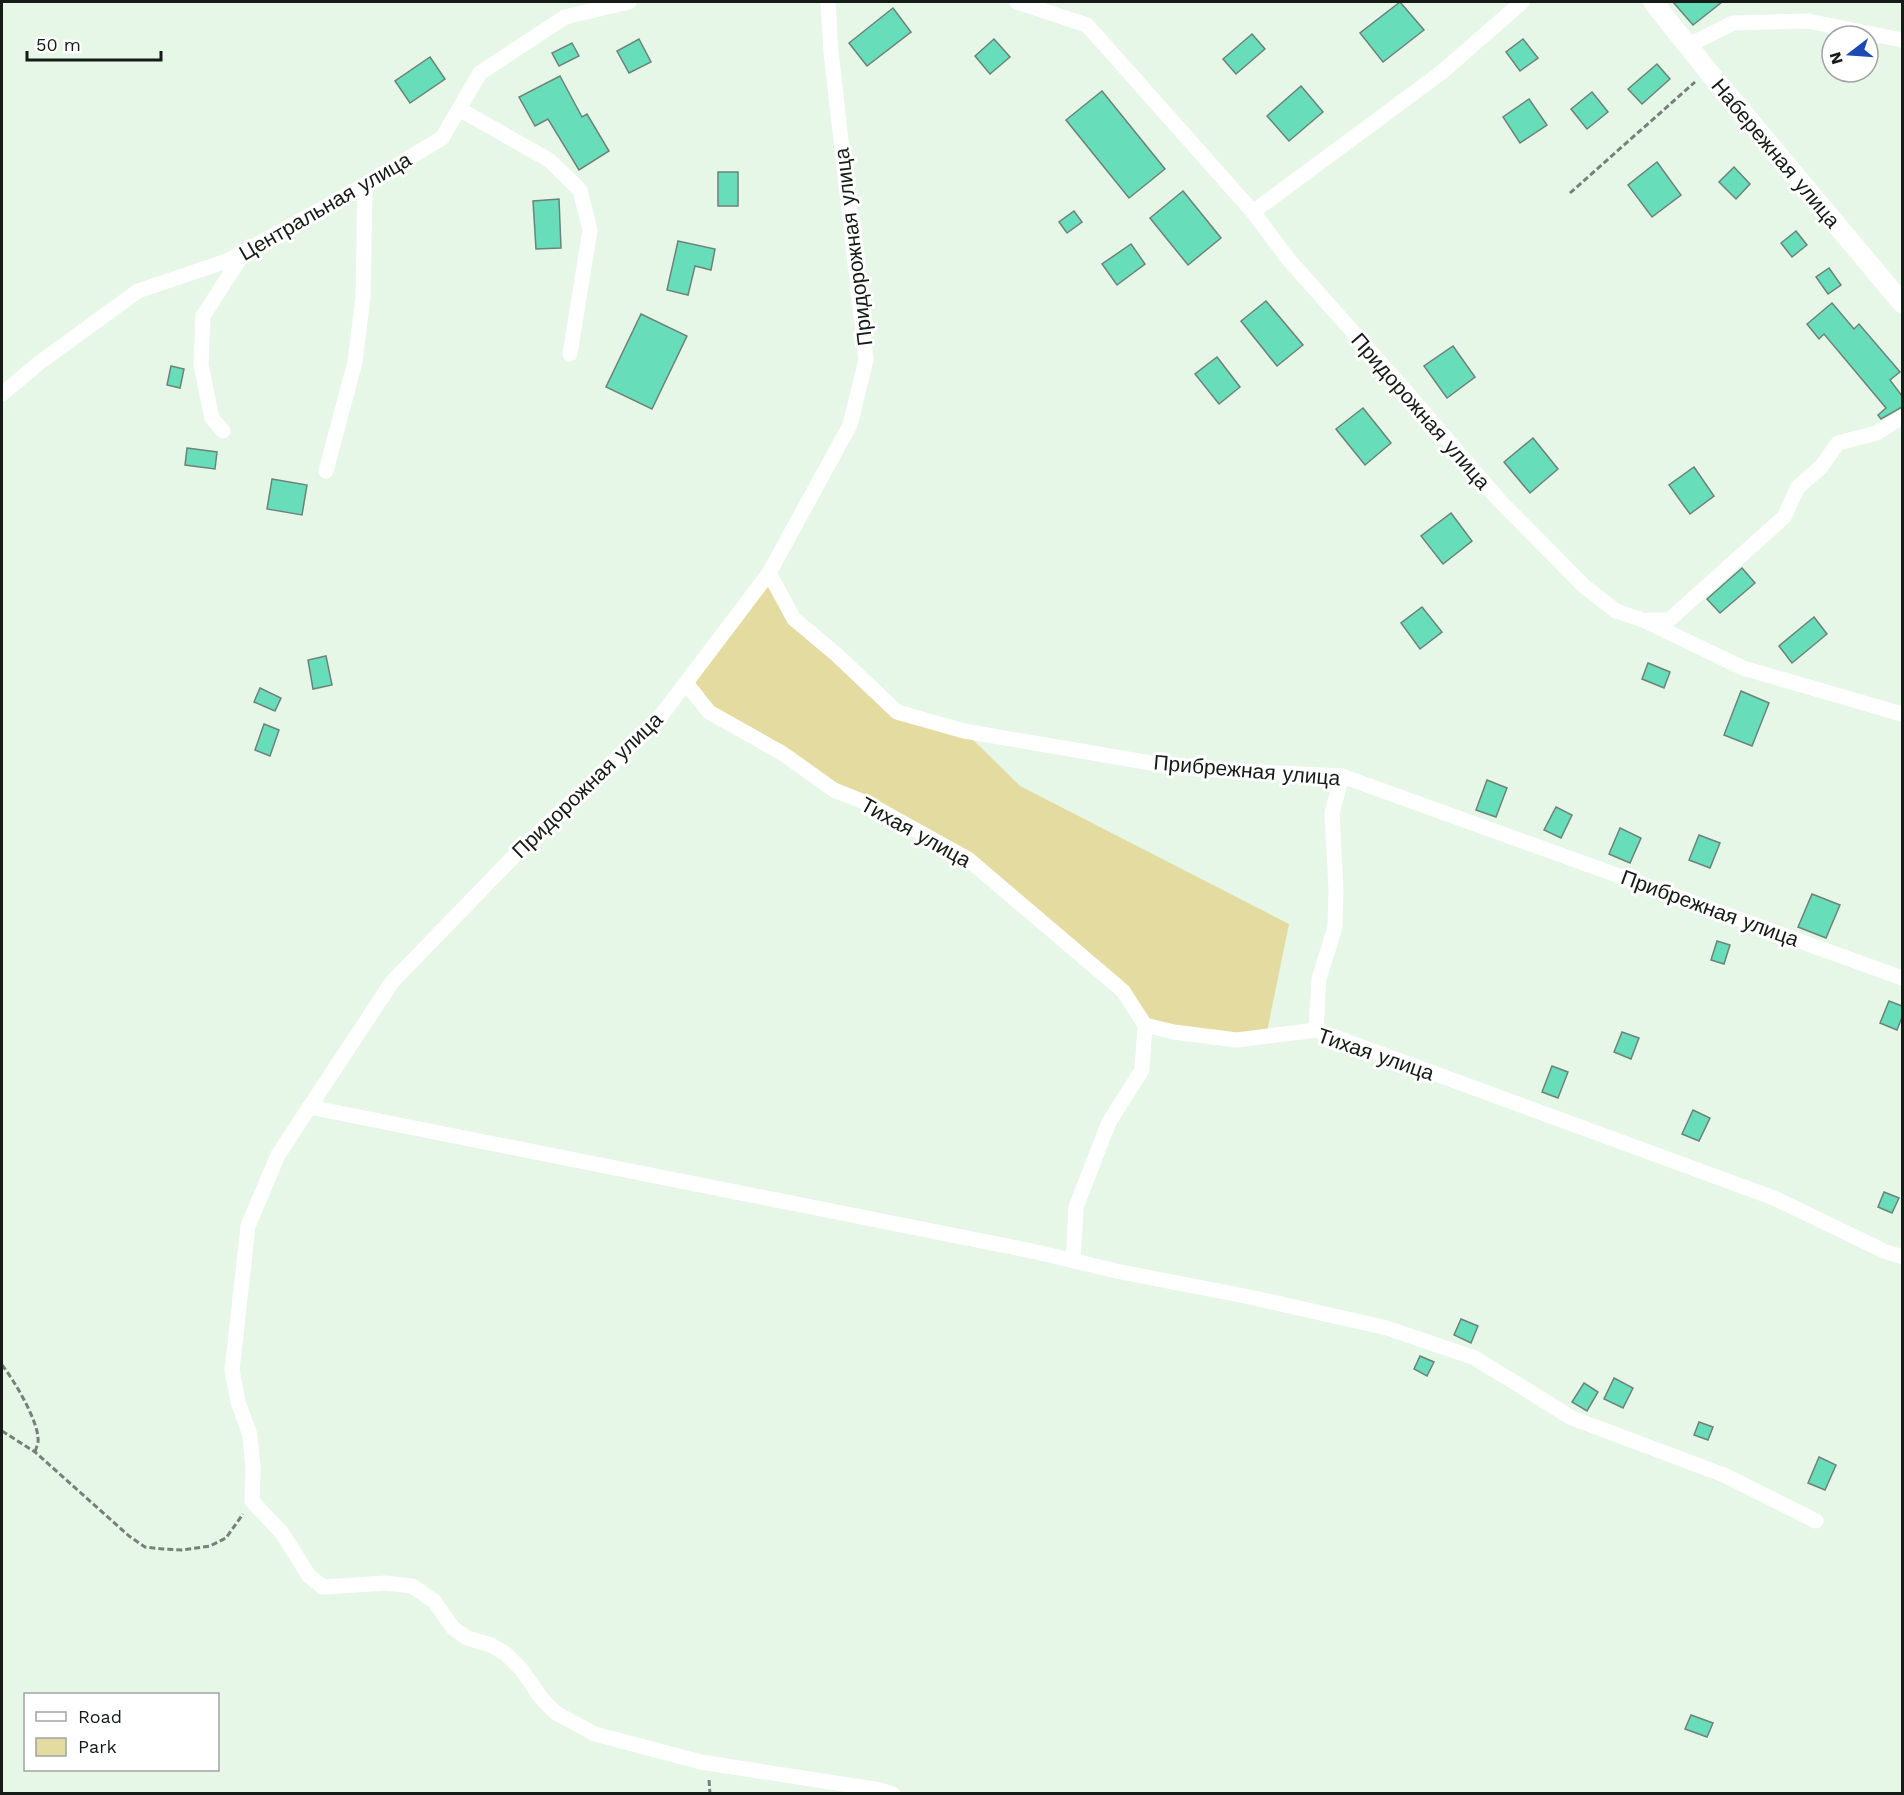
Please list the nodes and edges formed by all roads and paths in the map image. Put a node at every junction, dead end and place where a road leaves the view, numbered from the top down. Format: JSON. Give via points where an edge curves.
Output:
{"nodes":[{"id":1,"x":628,"y":2,"type":"edge"},
{"id":2,"x":828,"y":2,"type":"edge"},
{"id":3,"x":1017,"y":2,"type":"edge"},
{"id":4,"x":1522,"y":2,"type":"edge"},
{"id":5,"x":1653,"y":2,"type":"edge"},
{"id":6,"x":1902,"y":40,"type":"edge"},
{"id":7,"x":1688,"y":46,"type":"junction"},
{"id":8,"x":1708,"y":71,"type":"junction"},
{"id":9,"x":459,"y":109,"type":"junction"},
{"id":10,"x":365,"y":185,"type":"junction"},
{"id":11,"x":1570,"y":193,"type":"dead end"},
{"id":12,"x":1253,"y":212,"type":"junction"},
{"id":13,"x":244,"y":252,"type":"junction"},
{"id":14,"x":1902,"y":303,"type":"edge"},
{"id":15,"x":570,"y":354,"type":"dead end"},
{"id":16,"x":2,"y":394,"type":"edge"},
{"id":17,"x":1902,"y":417,"type":"edge"},
{"id":18,"x":223,"y":431,"type":"dead end"},
{"id":19,"x":326,"y":471,"type":"dead end"},
{"id":20,"x":769,"y":573,"type":"junction"},
{"id":21,"x":1643,"y":620,"type":"junction"},
{"id":22,"x":686,"y":683,"type":"junction"},
{"id":23,"x":1902,"y":714,"type":"edge"},
{"id":24,"x":1342,"y":776,"type":"junction"},
{"id":25,"x":1902,"y":978,"type":"edge"},
{"id":26,"x":1145,"y":1025,"type":"junction"},
{"id":27,"x":1316,"y":1030,"type":"junction"},
{"id":28,"x":309,"y":1107,"type":"junction"},
{"id":29,"x":1902,"y":1257,"type":"edge"},
{"id":30,"x":1073,"y":1261,"type":"junction"},
{"id":31,"x":2,"y":1365,"type":"edge"},
{"id":32,"x":2,"y":1431,"type":"edge"},
{"id":33,"x":35,"y":1452,"type":"junction"},
{"id":34,"x":252,"y":1501,"type":"junction"},
{"id":35,"x":1816,"y":1521,"type":"dead end"},
{"id":36,"x":892,"y":1794,"type":"edge"}],
"edges":[{"from":1,"to":9,"type":"street","name":"Центральная улица","via":[[565,17],[480,73]]},
{"from":2,"to":20,"type":"street","name":"Придорожная улица","via":[[866,360],[850,425]]},
{"from":3,"to":12,"type":"street","name":"Придорожная улица","via":[[1087,25]]},
{"from":4,"to":12,"type":"street","via":[[1442,72]]},
{"from":5,"to":7,"type":"street","name":"Набережная улица"},
{"from":6,"to":7,"type":"street","via":[[1808,21],[1787,21],[1733,23]]},
{"from":7,"to":8,"type":"street","name":"Набережная улица"},
{"from":8,"to":11,"type":"path"},
{"from":8,"to":14,"type":"street","name":"Набережная улица"},
{"from":9,"to":10,"type":"street","name":"Центральная улица","via":[[442,138]]},
{"from":9,"to":15,"type":"street","via":[[549,160],[580,190],[590,230]]},
{"from":10,"to":13,"type":"street","name":"Центральная улица"},
{"from":10,"to":19,"type":"street","via":[[363,297],[354,362]]},
{"from":12,"to":21,"type":"street","name":"Придорожная улица","via":[[1289,260],[1499,500],[1584,586],[1616,611]]},
{"from":13,"to":16,"type":"street","name":"Центральная улица","via":[[138,291]]},
{"from":13,"to":18,"type":"street","via":[[203,316],[201,365],[212,418]]},
{"from":17,"to":21,"type":"street","via":[[1877,433],[1838,443],[1821,467],[1798,487],[1784,517],[1669,620]]},
{"from":20,"to":22,"type":"street","name":"Придорожная улица"},
{"from":20,"to":24,"type":"street","name":"Прибрежная улица","via":[[794,619],[897,712],[964,731],[1180,768]]},
{"from":21,"to":23,"type":"street","name":"Придорожная улица","via":[[1743,668]]},
{"from":22,"to":26,"type":"street","name":"Тихая улица","via":[[709,712],[782,753],[834,789],[968,859],[1124,991]]},
{"from":22,"to":28,"type":"street","name":"Придорожная улица","via":[[657,721],[520,850],[392,982]]},
{"from":24,"to":25,"type":"street","name":"Прибрежная улица"},
{"from":24,"to":27,"type":"street","via":[[1332,813],[1335,927],[1319,979]]},
{"from":26,"to":27,"type":"street","name":"Тихая улица","via":[[1237,1040]]},
{"from":26,"to":30,"type":"street","via":[[1142,1070],[1109,1122],[1076,1207]]},
{"from":27,"to":29,"type":"street","name":"Тихая улица","via":[[1774,1198]]},
{"from":28,"to":30,"type":"street"},
{"from":28,"to":34,"type":"street","name":"Придорожная улица","via":[[278,1155],[248,1226],[232,1370],[250,1435]]},
{"from":30,"to":35,"type":"street","via":[[1387,1328],[1475,1358],[1572,1418],[1724,1474]]},
{"from":31,"to":33,"type":"path","via":[[30,1413],[38,1439]]},
{"from":32,"to":33,"type":"path"},
{"from":33,"to":34,"type":"path","via":[[145,1547],[183,1550],[210,1546],[226,1539]]},
{"from":34,"to":36,"type":"street","via":[[282,1533],[309,1576],[323,1587],[386,1582],[412,1586],[434,1600],[453,1628],[507,1654],[556,1713],[595,1734],[701,1762]]}]}
